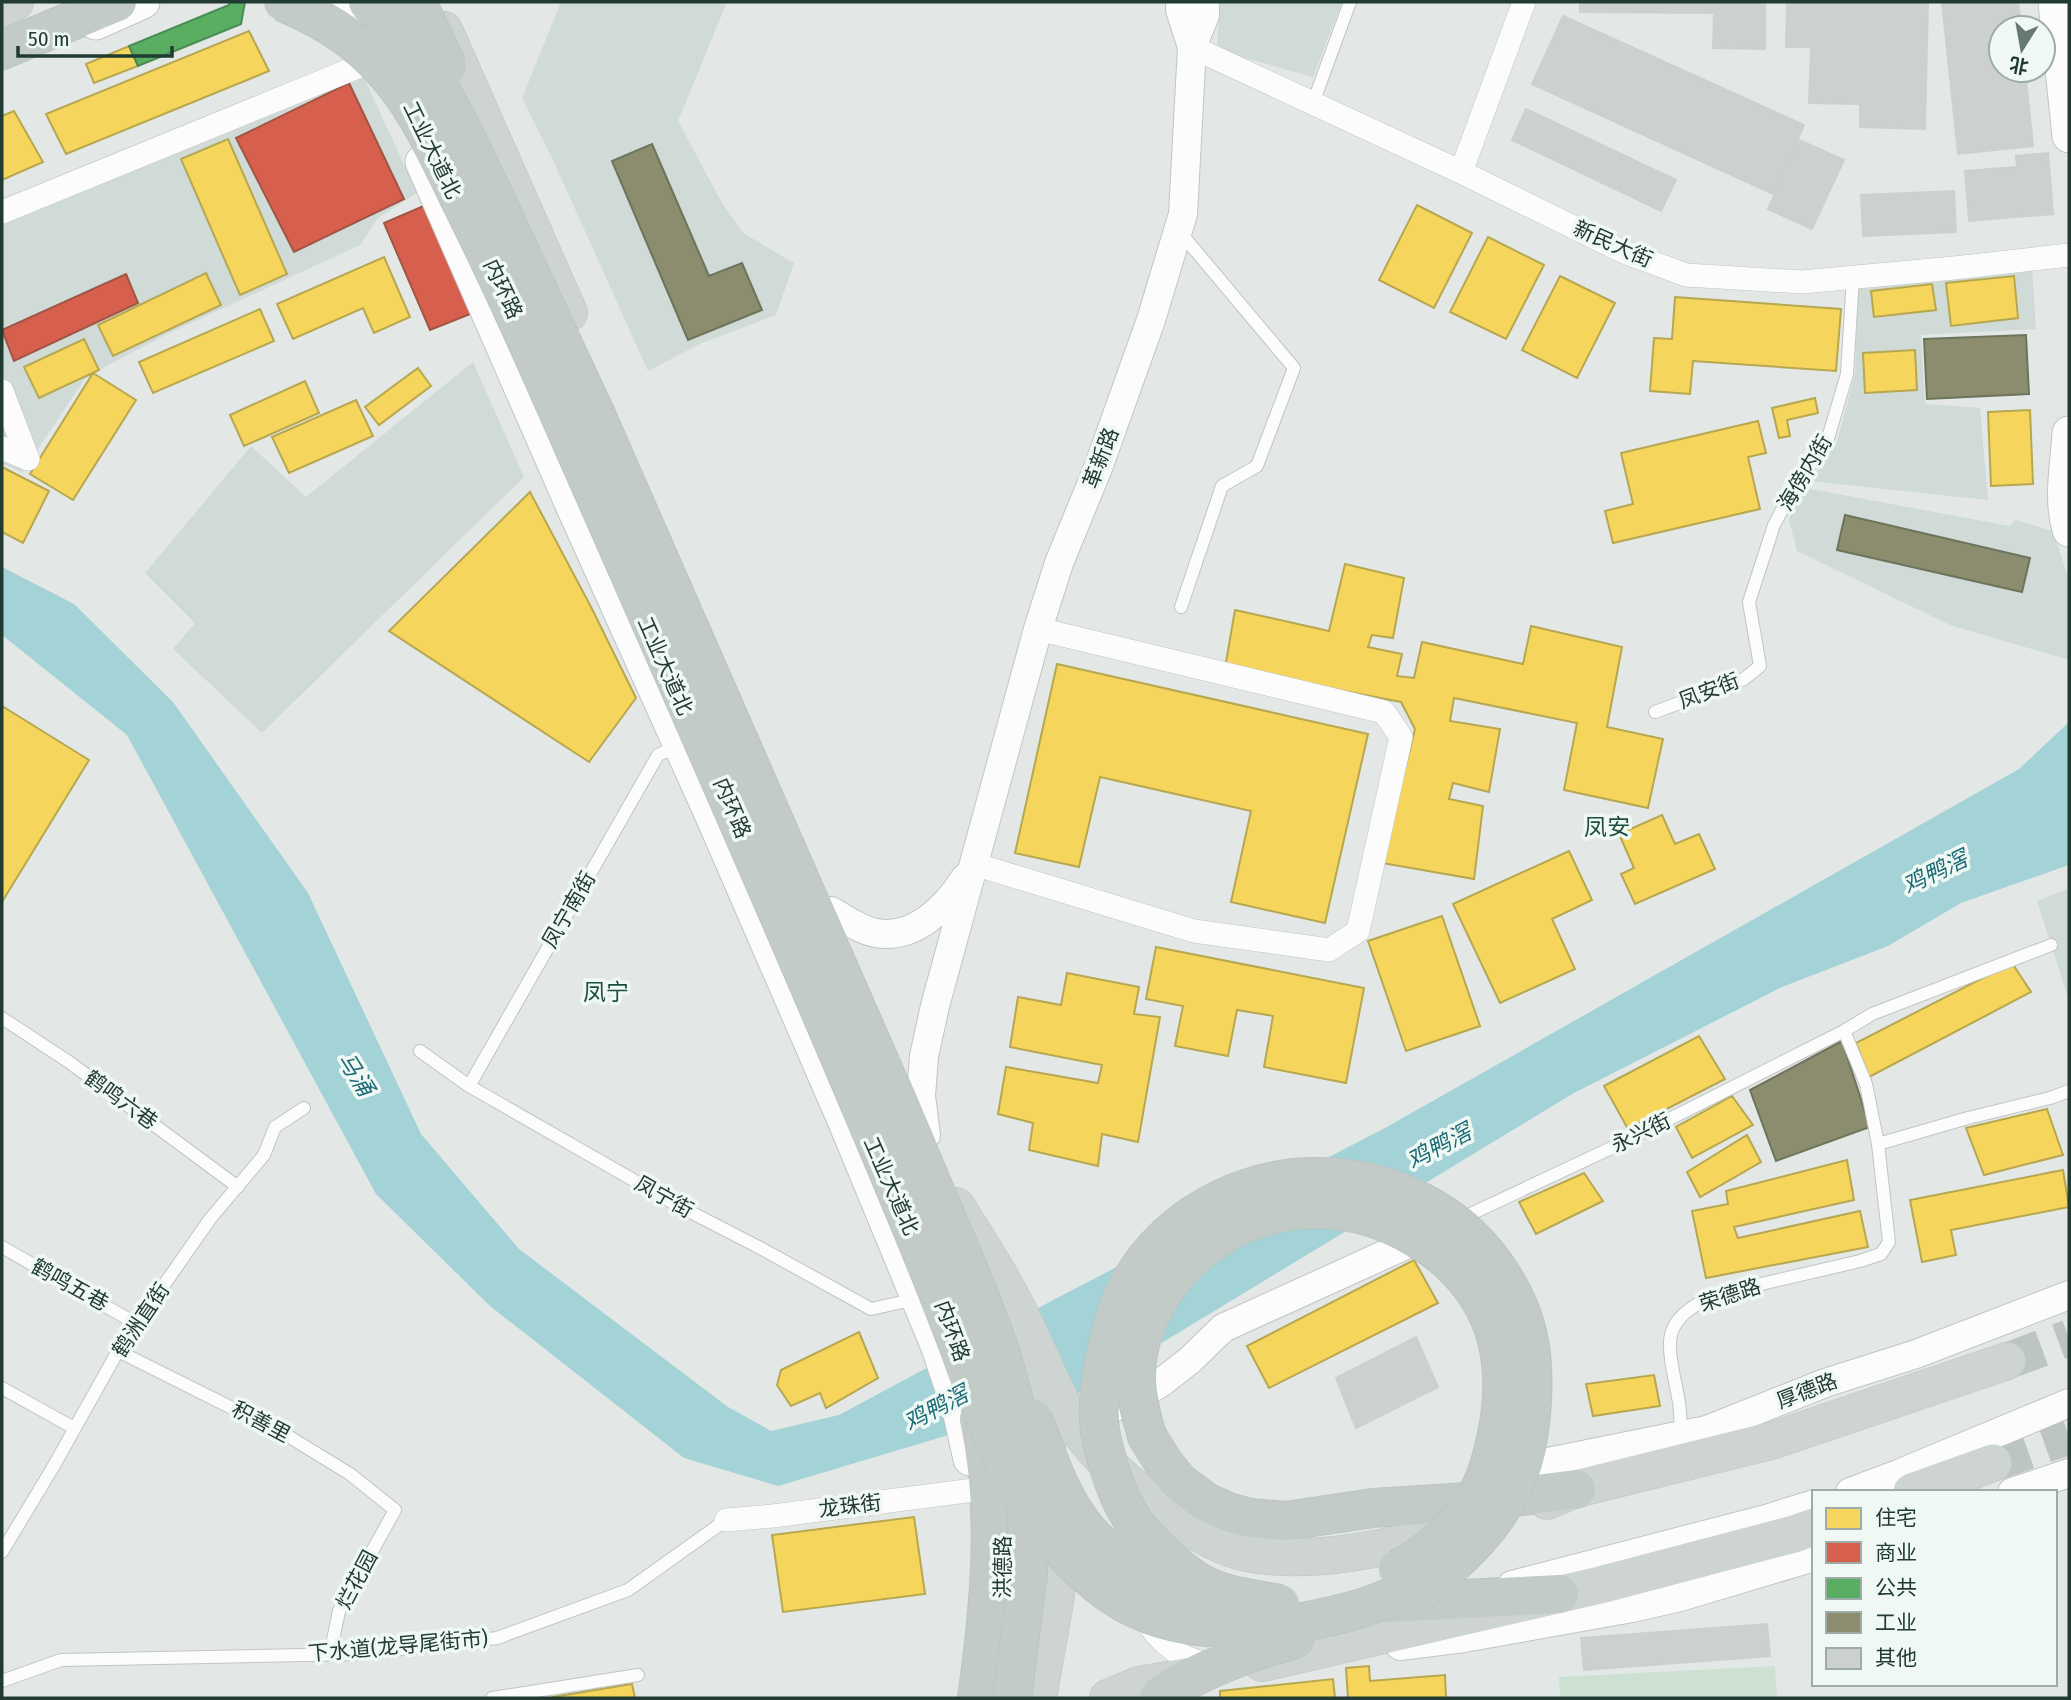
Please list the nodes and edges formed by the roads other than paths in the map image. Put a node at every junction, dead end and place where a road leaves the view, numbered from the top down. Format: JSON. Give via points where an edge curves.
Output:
{"nodes":[{"id":1,"x":15,"y":2,"type":"edge"},
{"id":2,"x":49,"y":2,"type":"edge"},
{"id":3,"x":81,"y":2,"type":"edge"},
{"id":4,"x":117,"y":2,"type":"edge"},
{"id":5,"x":143,"y":2,"type":"edge"},
{"id":6,"x":283,"y":2,"type":"edge"},
{"id":7,"x":317,"y":2,"type":"edge"},
{"id":8,"x":346,"y":2,"type":"edge"},
{"id":9,"x":368,"y":2,"type":"edge"},
{"id":10,"x":374,"y":2,"type":"edge"},
{"id":11,"x":390,"y":2,"type":"edge"},
{"id":12,"x":417,"y":2,"type":"edge"},
{"id":13,"x":432,"y":2,"type":"edge"},
{"id":14,"x":1180,"y":2,"type":"edge"},
{"id":15,"x":1205,"y":2,"type":"edge"},
{"id":16,"x":1350,"y":2,"type":"edge"},
{"id":17,"x":1524,"y":2,"type":"edge"},
{"id":18,"x":2055,"y":2,"type":"edge"},
{"id":19,"x":2,"y":8,"type":"edge"},
{"id":20,"x":2,"y":24,"type":"edge"},
{"id":21,"x":359,"y":34,"type":"edge"},
{"id":22,"x":2,"y":38,"type":"edge"},
{"id":23,"x":1192,"y":47,"type":"junction"},
{"id":24,"x":2,"y":50,"type":"edge"},
{"id":25,"x":2,"y":66,"type":"edge"},
{"id":26,"x":1313,"y":103,"type":"junction"},
{"id":27,"x":2069,"y":136,"type":"edge"},
{"id":28,"x":1461,"y":172,"type":"junction"},
{"id":29,"x":479,"y":195,"type":"junction"},
{"id":30,"x":2,"y":212,"type":"edge"},
{"id":31,"x":1178,"y":231,"type":"junction"},
{"id":32,"x":2069,"y":255,"type":"edge"},
{"id":33,"x":498,"y":275,"type":"junction"},
{"id":34,"x":1853,"y":277,"type":"junction"},
{"id":35,"x":557,"y":287,"type":"junction"},
{"id":36,"x":2,"y":391,"type":"edge"},
{"id":37,"x":596,"y":415,"type":"junction"},
{"id":38,"x":2069,"y":433,"type":"edge"},
{"id":39,"x":2,"y":448,"type":"edge"},
{"id":40,"x":2069,"y":530,"type":"edge"},
{"id":41,"x":1181,"y":607,"type":"dead end"},
{"id":42,"x":662,"y":624,"type":"junction"},
{"id":43,"x":1038,"y":629,"type":"junction"},
{"id":44,"x":1760,"y":666,"type":"joint"},
{"id":45,"x":1655,"y":712,"type":"dead end"},
{"id":46,"x":708,"y":728,"type":"junction"},
{"id":47,"x":974,"y":864,"type":"junction"},
{"id":48,"x":817,"y":916,"type":"junction"},
{"id":49,"x":2051,"y":945,"type":"dead end"},
{"id":50,"x":2,"y":1018,"type":"edge"},
{"id":51,"x":1844,"y":1031,"type":"junction"},
{"id":52,"x":419,"y":1051,"type":"dead end"},
{"id":53,"x":469,"y":1086,"type":"junction"},
{"id":54,"x":2069,"y":1091,"type":"edge"},
{"id":55,"x":303,"y":1108,"type":"dead end"},
{"id":56,"x":926,"y":1135,"type":"junction"},
{"id":57,"x":1878,"y":1144,"type":"junction"},
{"id":58,"x":238,"y":1186,"type":"junction"},
{"id":59,"x":1437,"y":1231,"type":"junction"},
{"id":60,"x":2,"y":1247,"type":"edge"},
{"id":61,"x":2069,"y":1295,"type":"edge"},
{"id":62,"x":919,"y":1299,"type":"junction"},
{"id":63,"x":138,"y":1324,"type":"junction"},
{"id":64,"x":978,"y":1330,"type":"junction"},
{"id":65,"x":118,"y":1350,"type":"junction"},
{"id":66,"x":2007,"y":1361,"type":"tunnel mouth"},
{"id":67,"x":2,"y":1388,"type":"edge"},
{"id":68,"x":2069,"y":1403,"type":"edge"},
{"id":69,"x":1052,"y":1412,"type":"junction"},
{"id":70,"x":74,"y":1428,"type":"junction"},
{"id":71,"x":1681,"y":1435,"type":"junction"},
{"id":72,"x":988,"y":1437,"type":"junction"},
{"id":73,"x":1538,"y":1464,"type":"junction"},
{"id":74,"x":2069,"y":1473,"type":"edge"},
{"id":75,"x":2002,"y":1477,"type":"edge"},
{"id":76,"x":1576,"y":1489,"type":"junction"},
{"id":77,"x":974,"y":1490,"type":"junction"},
{"id":78,"x":1855,"y":1490,"type":"edge"},
{"id":79,"x":1924,"y":1490,"type":"edge"},
{"id":80,"x":1812,"y":1505,"type":"edge"},
{"id":81,"x":1373,"y":1508,"type":"junction"},
{"id":82,"x":395,"y":1510,"type":"joint"},
{"id":83,"x":726,"y":1520,"type":"joint"},
{"id":84,"x":1812,"y":1528,"type":"edge"},
{"id":85,"x":3,"y":1545,"type":"edge"},
{"id":86,"x":1233,"y":1550,"type":"junction"},
{"id":87,"x":1812,"y":1558,"type":"edge"},
{"id":88,"x":1451,"y":1588,"type":"junction"},
{"id":89,"x":1559,"y":1594,"type":"junction"},
{"id":90,"x":1051,"y":1633,"type":"junction"},
{"id":91,"x":1303,"y":1653,"type":"junction"},
{"id":92,"x":330,"y":1654,"type":"junction"},
{"id":93,"x":1237,"y":1668,"type":"junction"},
{"id":94,"x":638,"y":1675,"type":"dead end"},
{"id":95,"x":2,"y":1681,"type":"edge"},
{"id":96,"x":492,"y":1698,"type":"edge"},
{"id":97,"x":960,"y":1698,"type":"edge"},
{"id":98,"x":977,"y":1698,"type":"edge"},
{"id":99,"x":991,"y":1698,"type":"edge"},
{"id":100,"x":1012,"y":1698,"type":"edge"},
{"id":101,"x":1038,"y":1698,"type":"edge"},
{"id":102,"x":1053,"y":1698,"type":"edge"},
{"id":103,"x":1108,"y":1698,"type":"edge"},
{"id":104,"x":1159,"y":1698,"type":"edge"}],
"edges":[{"from":1,"to":19,"type":"main road"},
{"from":2,"to":20,"type":"highway"},
{"from":3,"to":22,"type":"main road"},
{"from":4,"to":24,"type":"highway"},
{"from":5,"to":25,"type":"main road"},
{"from":6,"to":33,"type":"highway","name":"内环路","bridge":true,"via":[[344,34],[389,76],[427,133]]},
{"from":7,"to":21,"type":"main road"},
{"from":8,"to":21,"type":"main road"},
{"from":9,"to":37,"type":"highway","name":"内环路","bridge":true,"via":[[413,46],[440,89]]},
{"from":10,"to":29,"type":"main road","via":[[409,55]]},
{"from":11,"to":33,"type":"highway","bridge":true},
{"from":12,"to":37,"type":"highway","bridge":true,"via":[[492,165]]},
{"from":13,"to":35,"type":"main road","name":"工业大道北"},
{"from":14,"to":23,"type":"street","name":"革新路"},
{"from":15,"to":23,"type":"street","name":"革新路","via":[[1205,15]]},
{"from":16,"to":26,"type":"lane"},
{"from":17,"to":28,"type":"street"},
{"from":18,"to":27,"type":"main road"},
{"from":21,"to":30,"type":"street"},
{"from":21,"to":42,"type":"main road"},
{"from":21,"to":42,"type":"main road","name":"工业大道北","via":[[494,277]]},
{"from":23,"to":26,"type":"street","name":"新民大街"},
{"from":23,"to":31,"type":"street","name":"革新路","via":[[1183,214]]},
{"from":26,"to":28,"type":"street","name":"新民大街"},
{"from":28,"to":34,"type":"street","name":"新民大街","via":[[1624,252],[1686,275],[1802,282]]},
{"from":29,"to":35,"type":"main road"},
{"from":29,"to":42,"type":"street"},
{"from":31,"to":41,"type":"lane","via":[[1294,368],[1257,466],[1222,486]]},
{"from":31,"to":43,"type":"street","name":"革新路","via":[[1151,320]]},
{"from":32,"to":34,"type":"street","name":"新民大街"},
{"from":33,"to":64,"type":"highway","name":"内环路","bridge":true,"via":[[917,1241]]},
{"from":34,"to":44,"type":"lane","name":"海傍内街","via":[[1847,374],[1826,445],[1798,481],[1774,526],[1749,602]]},
{"from":35,"to":42,"type":"main road","name":"工业大道北"},
{"from":36,"to":39,"type":"street","via":[[29,459]]},
{"from":37,"to":64,"type":"highway","name":"内环路","bridge":true,"via":[[961,1250]]},
{"from":38,"to":40,"type":"main road","via":[[2064,494]]},
{"from":42,"to":46,"type":"main road","name":"工业大道北"},
{"from":42,"to":46,"type":"main road","name":"工业大道北"},
{"from":43,"to":47,"type":"street","name":"革新路"},
{"from":43,"to":47,"type":"street","via":[[1384,712],[1401,737],[1358,931],[1329,950],[1194,931]]},
{"from":44,"to":45,"type":"lane","name":"凤安街","via":[[1744,679]]},
{"from":46,"to":48,"type":"main road","name":"工业大道北"},
{"from":46,"to":53,"type":"lane","name":"凤宁南街","via":[[658,755]]},
{"from":46,"to":62,"type":"main road","via":[[801,1020]]},
{"from":46,"to":64,"type":"main road","name":"工业大道北","via":[[857,1108]]},
{"from":47,"to":48,"type":"street","via":[[945,905],[924,923],[897,933],[877,933]]},
{"from":47,"to":56,"type":"street","name":"革新路","via":[[924,1056],[921,1097]]},
{"from":48,"to":56,"type":"main road","name":"工业大道北"},
{"from":48,"to":64,"type":"street"},
{"from":49,"to":51,"type":"lane","name":"永兴街","via":[[1872,1014]]},
{"from":50,"to":58,"type":"lane","name":"鹤鸣六巷"},
{"from":51,"to":57,"type":"lane","via":[[1866,1084]]},
{"from":51,"to":59,"type":"lane","name":"永兴街"},
{"from":52,"to":53,"type":"lane","name":"凤宁街"},
{"from":53,"to":62,"type":"lane","name":"凤宁街","via":[[871,1309]]},
{"from":54,"to":57,"type":"lane"},
{"from":55,"to":58,"type":"lane","name":"鹤洲直街","via":[[275,1127],[264,1155]]},
{"from":56,"to":64,"type":"main road","name":"工业大道北","via":[[956,1206]]},
{"from":57,"to":71,"type":"lane","name":"荣德路","via":[[1889,1242],[1881,1254],[1707,1298],[1688,1309],[1677,1323],[1670,1339]]},
{"from":58,"to":63,"type":"lane","name":"鹤洲直街"},
{"from":59,"to":69,"type":"street","via":[[1223,1328],[1162,1382],[1107,1411]]},
{"from":59,"to":73,"type":"street","via":[[1472,1265],[1490,1294],[1506,1339],[1517,1411]]},
{"from":60,"to":63,"type":"lane","name":"鹤鸣五巷"},
{"from":61,"to":71,"type":"street","name":"厚德路","via":[[1707,1430]]},
{"from":62,"to":64,"type":"main road"},
{"from":63,"to":65,"type":"lane","name":"鹤洲直街"},
{"from":64,"to":69,"type":"main road"},
{"from":64,"to":72,"type":"main road","name":"洪德路","bridge":true},
{"from":64,"to":81,"type":"highway","bridge":true,"via":[[1023,1394],[1080,1522],[1101,1544],[1152,1580],[1190,1598],[1233,1603],[1370,1583],[1430,1551],[1478,1493],[1492,1456],[1502,1394],[1502,1363],[1490,1319],[1466,1280],[1419,1239],[1385,1221],[1360,1213],[1308,1209],[1283,1211],[1232,1228],[1173,1278],[1160,1298],[1139,1347],[1136,1380],[1147,1436],[1180,1483],[1206,1502],[1250,1518],[1286,1521]]},
{"from":64,"to":88,"type":"highway","bridge":true,"via":[[997,1449],[1020,1494],[1050,1539],[1102,1588],[1127,1604],[1194,1626],[1248,1629],[1304,1622]]},
{"from":64,"to":98,"type":"highway","name":"内环路","bridge":true,"via":[[973,1394],[984,1440],[990,1589]]},
{"from":64,"to":100,"type":"highway","name":"内环路","bridge":true,"via":[[1014,1401],[1026,1475],[1028,1573]]},
{"from":65,"to":70,"type":"lane","name":"鹤洲直街"},
{"from":65,"to":82,"type":"lane","name":"积善里","via":[[288,1436],[350,1474]]},
{"from":66,"to":76,"type":"main road","via":[[1774,1440]]},
{"from":67,"to":70,"type":"lane"},
{"from":68,"to":78,"type":"street"},
{"from":69,"to":86,"type":"main road","via":[[1160,1509]]},
{"from":69,"to":90,"type":"main road","via":[[1057,1510]]},
{"from":70,"to":85,"type":"lane","name":"鹤洲直街"},
{"from":71,"to":73,"type":"street","name":"厚德路"},
{"from":72,"to":77,"type":"main road"},
{"from":72,"to":90,"type":"street","via":[[1015,1465],[1026,1548]]},
{"from":72,"to":99,"type":"main road","name":"洪德路","via":[[1000,1487],[1004,1555],[1003,1612]]},
{"from":73,"to":81,"type":"highway"},
{"from":74,"to":75,"type":"street"},
{"from":75,"to":79,"type":"main road"},
{"from":76,"to":81,"type":"highway"},
{"from":76,"to":86,"type":"main road","via":[[1498,1520],[1373,1549],[1297,1557]]},
{"from":77,"to":83,"type":"street","name":"龙珠街"},
{"from":77,"to":97,"type":"main road","via":[[975,1590]]},
{"from":80,"to":88,"type":"street","via":[[1766,1519]]},
{"from":82,"to":92,"type":"lane","name":"烂花园","via":[[339,1611]]},
{"from":83,"to":92,"type":"lane","name":"下水道(龙导尾街市)","via":[[628,1590],[497,1638]]},
{"from":84,"to":89,"type":"main road"},
{"from":86,"to":93,"type":"street","via":[[1182,1538],[1165,1541],[1143,1551],[1136,1576],[1142,1613],[1164,1644],[1200,1663]]},
{"from":87,"to":91,"type":"street","via":[[1632,1608],[1464,1638]]},
{"from":88,"to":88,"type":"highway","bridge":true,"via":[[1467,1552],[1501,1511],[1516,1483],[1531,1428],[1529,1337],[1522,1312],[1497,1268],[1454,1223],[1423,1203],[1348,1179],[1296,1178],[1244,1188],[1180,1224],[1135,1276],[1116,1314],[1102,1371],[1099,1427],[1111,1475],[1134,1522],[1168,1559],[1199,1583],[1230,1594],[1315,1606]]},
{"from":88,"to":89,"type":"highway"},
{"from":88,"to":104,"type":"highway","bridge":true,"via":[[1420,1591],[1356,1624],[1263,1648]]},
{"from":89,"to":91,"type":"main road"},
{"from":90,"to":101,"type":"main road"},
{"from":90,"to":102,"type":"main road"},
{"from":91,"to":93,"type":"main road"},
{"from":92,"to":95,"type":"lane","name":"下水道(龙导尾街市)","via":[[61,1660]]},
{"from":93,"to":103,"type":"main road","via":[[1139,1685]]},
{"from":94,"to":96,"type":"lane"}]}
